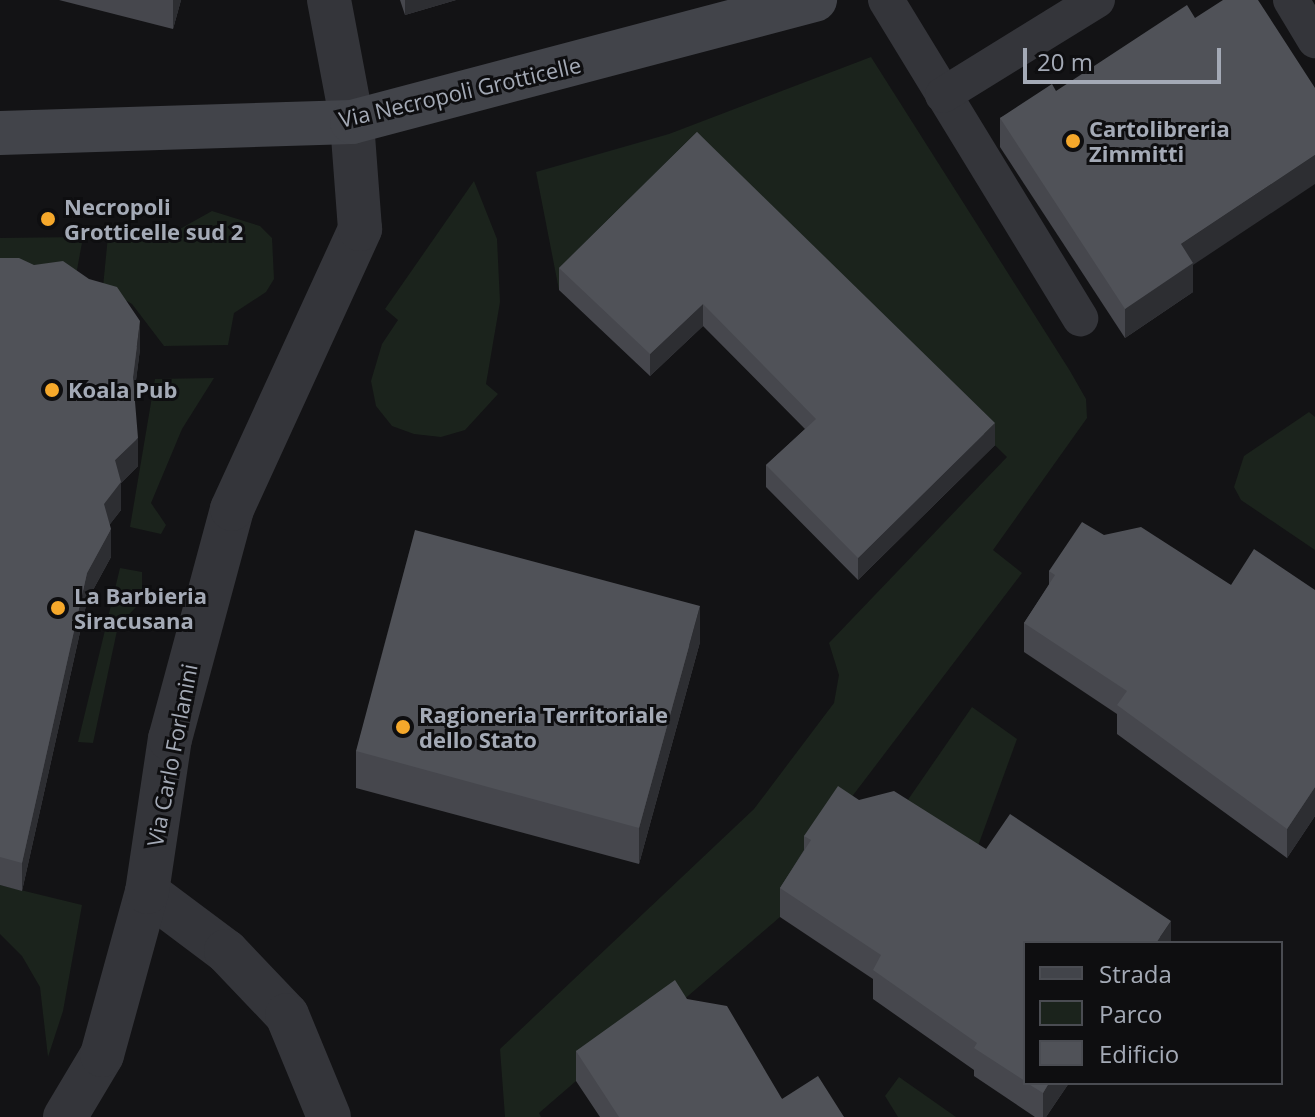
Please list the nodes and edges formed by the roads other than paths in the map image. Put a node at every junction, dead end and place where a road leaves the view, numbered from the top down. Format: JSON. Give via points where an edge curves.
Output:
{"nodes":[{"id":1,"x":329,"y":0,"type":"edge"},
{"id":2,"x":815,"y":0,"type":"edge"},
{"id":3,"x":886,"y":0,"type":"edge"},
{"id":4,"x":1097,"y":0,"type":"edge"},
{"id":5,"x":1291,"y":0,"type":"edge"},
{"id":6,"x":1315,"y":40,"type":"edge"},
{"id":7,"x":943,"y":95,"type":"junction"},
{"id":8,"x":352,"y":122,"type":"junction"},
{"id":9,"x":0,"y":133,"type":"edge"},
{"id":10,"x":1080,"y":318,"type":"dead end"},
{"id":11,"x":147,"y":892,"type":"junction"},
{"id":12,"x":65,"y":1117,"type":"edge"},
{"id":13,"x":329,"y":1117,"type":"edge"}],
"edges":[{"from":1,"to":8,"type":"street","name":"Via Carlo Forlanini"},
{"from":2,"to":8,"type":"main road","name":"Via Necropoli Grotticelle"},
{"from":3,"to":7,"type":"lane"},
{"from":4,"to":7,"type":"lane"},
{"from":5,"to":6,"type":"lane"},
{"from":7,"to":10,"type":"lane"},
{"from":8,"to":9,"type":"main road","name":"Via Necropoli Grotticelle"},
{"from":8,"to":11,"type":"street","name":"Via Carlo Forlanini","via":[[360,229],[232,509],[170,739]]},
{"from":11,"to":12,"type":"street","name":"Via Carlo Forlanini","via":[[102,1055]]},
{"from":11,"to":13,"type":"street","via":[[226,951],[287,1015]]}]}
